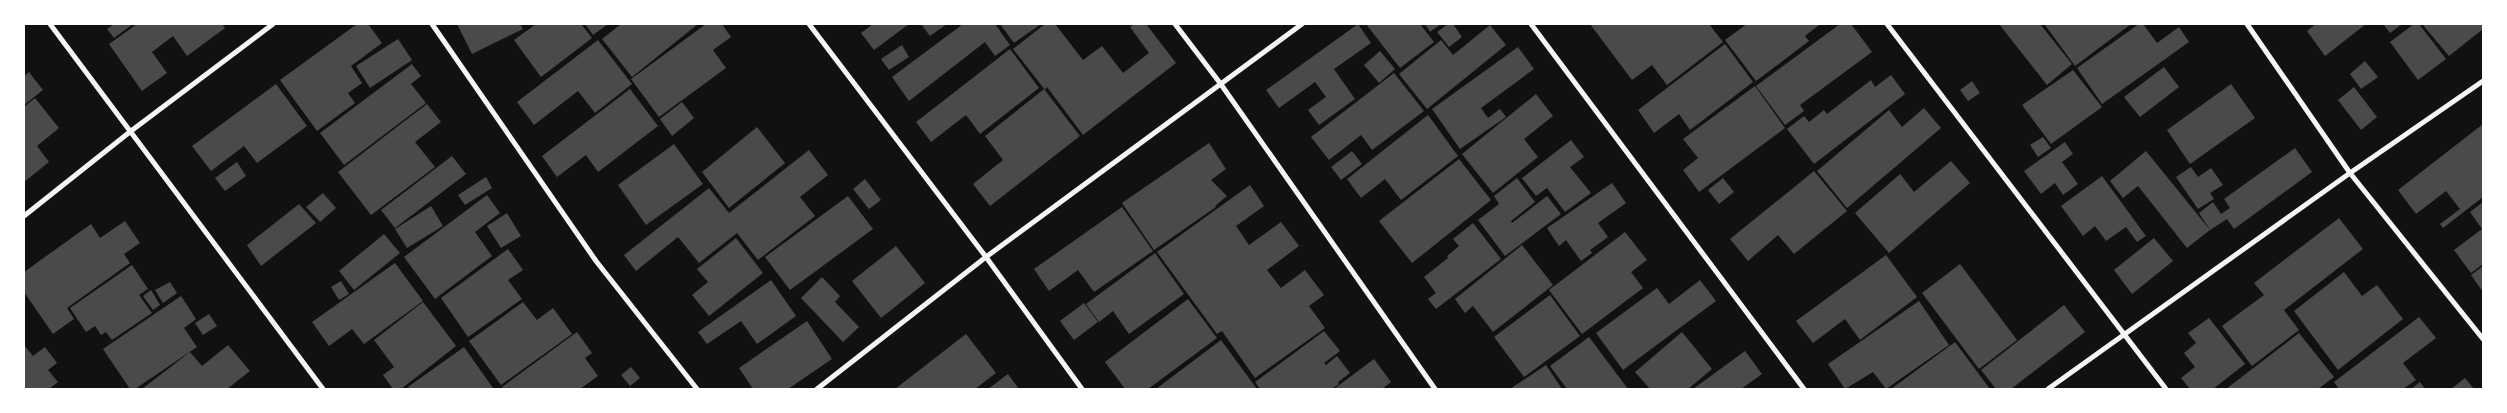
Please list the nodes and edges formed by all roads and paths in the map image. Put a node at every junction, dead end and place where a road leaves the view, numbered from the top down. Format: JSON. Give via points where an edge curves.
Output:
{"nodes":[{"id":1,"x":50,"y":24,"type":"edge"},
{"id":2,"x":273,"y":24,"type":"edge"},
{"id":3,"x":432,"y":24,"type":"edge"},
{"id":4,"x":809,"y":24,"type":"edge"},
{"id":5,"x":1175,"y":24,"type":"edge"},
{"id":6,"x":1302,"y":24,"type":"edge"},
{"id":7,"x":1531,"y":24,"type":"edge"},
{"id":8,"x":1887,"y":24,"type":"edge"},
{"id":9,"x":2247,"y":24,"type":"edge"},
{"id":10,"x":2483,"y":82,"type":"edge"},
{"id":11,"x":1220,"y":83,"type":"junction"},
{"id":12,"x":131,"y":131,"type":"junction"},
{"id":13,"x":2350,"y":173,"type":"junction"},
{"id":14,"x":24,"y":216,"type":"edge"},
{"id":15,"x":986,"y":257,"type":"junction"},
{"id":16,"x":2124,"y":333,"type":"junction"},
{"id":17,"x":2483,"y":339,"type":"edge"},
{"id":18,"x":324,"y":389,"type":"edge"},
{"id":19,"x":697,"y":389,"type":"edge"},
{"id":20,"x":817,"y":389,"type":"edge"},
{"id":21,"x":1082,"y":389,"type":"edge"},
{"id":22,"x":1435,"y":389,"type":"edge"},
{"id":23,"x":1804,"y":389,"type":"edge"},
{"id":24,"x":2048,"y":389,"type":"edge"},
{"id":25,"x":2166,"y":389,"type":"edge"}],
"edges":[{"from":1,"to":12,"type":"street"},
{"from":2,"to":12,"type":"street"},
{"from":3,"to":19,"type":"street","via":[[596,260]]},
{"from":4,"to":15,"type":"street"},
{"from":5,"to":11,"type":"street"},
{"from":6,"to":11,"type":"street"},
{"from":7,"to":23,"type":"street"},
{"from":8,"to":16,"type":"street"},
{"from":9,"to":13,"type":"street"},
{"from":10,"to":13,"type":"street"},
{"from":11,"to":15,"type":"street"},
{"from":11,"to":22,"type":"street"},
{"from":12,"to":14,"type":"street"},
{"from":12,"to":18,"type":"street"},
{"from":13,"to":16,"type":"street"},
{"from":13,"to":17,"type":"street"},
{"from":15,"to":20,"type":"street"},
{"from":15,"to":21,"type":"street"},
{"from":16,"to":24,"type":"street"},
{"from":16,"to":25,"type":"street"}]}
